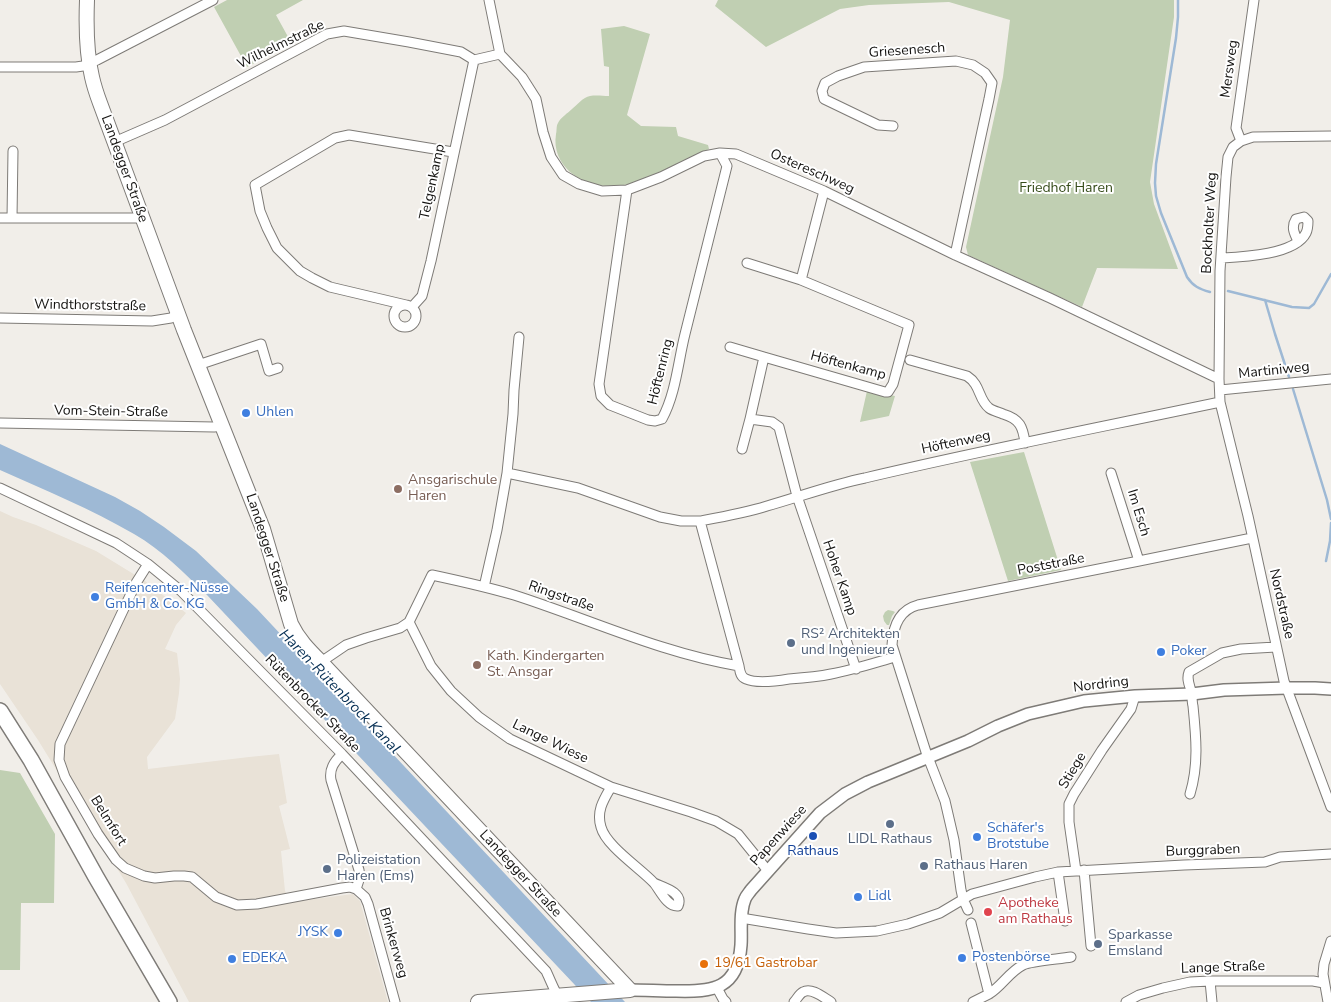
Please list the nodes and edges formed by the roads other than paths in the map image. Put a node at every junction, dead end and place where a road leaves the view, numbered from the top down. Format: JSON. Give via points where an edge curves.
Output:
{"nodes":[{"id":1,"x":87,"y":0,"type":"edge"},
{"id":2,"x":213,"y":0,"type":"edge"},
{"id":3,"x":489,"y":0,"type":"edge"},
{"id":4,"x":1254,"y":0,"type":"edge"},
{"id":5,"x":500,"y":54,"type":"junction"},
{"id":6,"x":474,"y":60,"type":"junction"},
{"id":7,"x":90,"y":64,"type":"junction"},
{"id":8,"x":0,"y":67,"type":"edge"},
{"id":9,"x":893,"y":126,"type":"dead end"},
{"id":10,"x":1331,"y":136,"type":"edge"},
{"id":11,"x":1241,"y":141,"type":"junction"},
{"id":12,"x":114,"y":144,"type":"junction"},
{"id":13,"x":13,"y":151,"type":"dead end"},
{"id":14,"x":453,"y":152,"type":"junction"},
{"id":15,"x":720,"y":153,"type":"junction"},
{"id":16,"x":627,"y":190,"type":"junction"},
{"id":17,"x":824,"y":191,"type":"junction"},
{"id":18,"x":142,"y":216,"type":"junction"},
{"id":19,"x":0,"y":218,"type":"edge"},
{"id":20,"x":12,"y":218,"type":"junction"},
{"id":21,"x":1298,"y":241,"type":"dead end"},
{"id":22,"x":955,"y":256,"type":"junction"},
{"id":23,"x":1220,"y":258,"type":"junction"},
{"id":24,"x":747,"y":263,"type":"dead end"},
{"id":25,"x":801,"y":280,"type":"junction"},
{"id":26,"x":178,"y":314,"type":"junction"},
{"id":27,"x":0,"y":318,"type":"edge"},
{"id":28,"x":519,"y":337,"type":"dead end"},
{"id":29,"x":730,"y":347,"type":"dead end"},
{"id":30,"x":764,"y":357,"type":"junction"},
{"id":31,"x":910,"y":360,"type":"dead end"},
{"id":32,"x":198,"y":365,"type":"junction"},
{"id":33,"x":278,"y":368,"type":"dead end"},
{"id":34,"x":1219,"y":379,"type":"junction"},
{"id":35,"x":1331,"y":379,"type":"edge"},
{"id":36,"x":1220,"y":390,"type":"junction"},
{"id":37,"x":1220,"y":402,"type":"junction"},
{"id":38,"x":750,"y":419,"type":"junction"},
{"id":39,"x":0,"y":424,"type":"edge"},
{"id":40,"x":221,"y":426,"type":"junction"},
{"id":41,"x":1025,"y":443,"type":"junction"},
{"id":42,"x":742,"y":449,"type":"dead end"},
{"id":43,"x":507,"y":473,"type":"junction"},
{"id":44,"x":1112,"y":473,"type":"dead end"},
{"id":45,"x":0,"y":488,"type":"edge"},
{"id":46,"x":797,"y":496,"type":"junction"},
{"id":47,"x":700,"y":521,"type":"junction"},
{"id":48,"x":1252,"y":538,"type":"junction"},
{"id":49,"x":1139,"y":562,"type":"junction"},
{"id":50,"x":148,"y":564,"type":"junction"},
{"id":51,"x":484,"y":587,"type":"junction"},
{"id":52,"x":409,"y":622,"type":"junction"},
{"id":53,"x":1276,"y":647,"type":"junction"},
{"id":54,"x":895,"y":657,"type":"junction"},
{"id":55,"x":321,"y":662,"type":"junction"},
{"id":56,"x":739,"y":666,"type":"junction"},
{"id":57,"x":856,"y":669,"type":"junction"},
{"id":58,"x":1287,"y":688,"type":"junction"},
{"id":59,"x":1331,"y":689,"type":"edge"},
{"id":60,"x":1192,"y":694,"type":"junction"},
{"id":61,"x":1135,"y":696,"type":"junction"},
{"id":62,"x":0,"y":711,"type":"edge"},
{"id":63,"x":342,"y":754,"type":"junction"},
{"id":64,"x":929,"y":757,"type":"junction"},
{"id":65,"x":611,"y":787,"type":"junction"},
{"id":66,"x":1190,"y":794,"type":"dead end"},
{"id":67,"x":1331,"y":807,"type":"edge"},
{"id":68,"x":1331,"y":854,"type":"edge"},
{"id":69,"x":1080,"y":871,"type":"junction"},
{"id":70,"x":768,"y":872,"type":"junction"},
{"id":71,"x":1058,"y":872,"type":"junction"},
{"id":72,"x":654,"y":883,"type":"dead end"},
{"id":73,"x":356,"y":889,"type":"junction"},
{"id":74,"x":963,"y":899,"type":"junction"},
{"id":75,"x":968,"y":910,"type":"dead end"},
{"id":76,"x":741,"y":918,"type":"junction"},
{"id":77,"x":1065,"y":922,"type":"dead end"},
{"id":78,"x":971,"y":923,"type":"dead end"},
{"id":79,"x":1331,"y":940,"type":"edge"},
{"id":80,"x":1091,"y":946,"type":"dead end"},
{"id":81,"x":1070,"y":957,"type":"dead end"},
{"id":82,"x":1210,"y":981,"type":"junction"},
{"id":83,"x":1324,"y":983,"type":"junction"},
{"id":84,"x":717,"y":988,"type":"junction"},
{"id":85,"x":625,"y":990,"type":"junction"},
{"id":86,"x":989,"y":994,"type":"junction"},
{"id":87,"x":560,"y":999,"type":"edge"},
{"id":88,"x":169,"y":1002,"type":"edge"},
{"id":89,"x":395,"y":1002,"type":"edge"},
{"id":90,"x":478,"y":1002,"type":"edge"},
{"id":91,"x":726,"y":1002,"type":"edge"},
{"id":92,"x":794,"y":1002,"type":"edge"},
{"id":93,"x":831,"y":1002,"type":"edge"},
{"id":94,"x":973,"y":1002,"type":"edge"},
{"id":95,"x":1126,"y":1002,"type":"edge"},
{"id":96,"x":1212,"y":1002,"type":"edge"},
{"id":97,"x":1328,"y":1002,"type":"edge"}],
"edges":[{"from":1,"to":7,"type":"main road","name":"Landegger Straße","via":[[86,36]]},
{"from":2,"to":7,"type":"street"},
{"from":3,"to":5,"type":"street"},
{"from":4,"to":11,"type":"street","name":"Mersweg","via":[[1236,128]]},
{"from":5,"to":6,"type":"street"},
{"from":5,"to":16,"type":"street","name":"Ostereschweg","via":[[522,77],[536,99],[543,132],[563,175],[602,191]]},
{"from":6,"to":12,"type":"street","name":"Wilhelmstraße","via":[[461,52],[400,40],[344,31],[327,34],[166,120]]},
{"from":6,"to":14,"type":"street","name":"Telgenkamp"},
{"from":7,"to":8,"type":"street"},
{"from":7,"to":12,"type":"main road","name":"Landegger Straße"},
{"from":9,"to":22,"type":"street","name":"Griesenesch","via":[[878,124],[824,99],[825,83],[864,67],[956,61],[973,65],[992,83]]},
{"from":10,"to":11,"type":"street","via":[[1252,137]]},
{"from":11,"to":23,"type":"street","name":"Bockholter Weg","via":[[1228,157]]},
{"from":12,"to":18,"type":"main road","name":"Landegger Straße"},
{"from":13,"to":20,"type":"street"},
{"from":14,"to":14,"type":"street","name":"Telgenkamp","via":[[422,296],[409,306],[330,287],[300,271],[277,248],[260,211],[254,185],[335,138],[349,135]]},
{"from":15,"to":16,"type":"street","name":"Ostereschweg","via":[[704,156]]},
{"from":15,"to":16,"type":"street","name":"Höftenring","via":[[727,166],[672,394],[662,419],[654,421],[610,405],[601,396]]},
{"from":15,"to":17,"type":"street","name":"Ostereschweg","via":[[736,154]]},
{"from":17,"to":22,"type":"street","name":"Ostereschweg"},
{"from":17,"to":25,"type":"street"},
{"from":18,"to":20,"type":"street"},
{"from":18,"to":26,"type":"main road","name":"Landegger Straße"},
{"from":19,"to":20,"type":"street"},
{"from":21,"to":23,"type":"street","via":[[1277,252]]},
{"from":22,"to":34,"type":"street","name":"Ostereschweg"},
{"from":23,"to":34,"type":"street","name":"Bockholter Weg"},
{"from":24,"to":25,"type":"street","name":"Höftenkamp"},
{"from":25,"to":30,"type":"street","name":"Höftenkamp","via":[[909,325],[893,384],[885,392]]},
{"from":26,"to":27,"type":"street","name":"Windthorststraße","via":[[152,321]]},
{"from":26,"to":32,"type":"main road","name":"Landegger Straße"},
{"from":28,"to":43,"type":"street"},
{"from":29,"to":30,"type":"street","name":"Höftenkamp"},
{"from":30,"to":38,"type":"street"},
{"from":31,"to":41,"type":"street","via":[[973,380],[989,408],[1015,419],[1023,428]]},
{"from":32,"to":33,"type":"street","via":[[261,344],[269,370]]},
{"from":32,"to":40,"type":"main road","name":"Landegger Straße"},
{"from":34,"to":36,"type":"street","name":"Bockholter Weg"},
{"from":35,"to":36,"type":"street","name":"Martiniweg"},
{"from":36,"to":37,"type":"street","name":"Bockholter Weg"},
{"from":37,"to":41,"type":"street","name":"Höftenweg"},
{"from":37,"to":48,"type":"street","name":"Nordstraße"},
{"from":38,"to":42,"type":"street"},
{"from":38,"to":46,"type":"street","via":[[780,426]]},
{"from":39,"to":40,"type":"street","name":"Vom-Stein-Straße"},
{"from":40,"to":55,"type":"main road","name":"Landegger Straße","via":[[252,498],[295,634]]},
{"from":41,"to":46,"type":"street","name":"Höftenweg"},
{"from":43,"to":47,"type":"street","via":[[578,488],[660,517]]},
{"from":43,"to":51,"type":"street"},
{"from":44,"to":49,"type":"street","name":"Im Esch"},
{"from":45,"to":50,"type":"street","name":"Rütenbrocker Straße","via":[[116,543]]},
{"from":46,"to":47,"type":"street","name":"Höftenweg"},
{"from":46,"to":57,"type":"street","name":"Hoher Kamp"},
{"from":47,"to":56,"type":"street"},
{"from":48,"to":49,"type":"street","name":"Poststraße"},
{"from":48,"to":53,"type":"street","name":"Nordstraße"},
{"from":49,"to":54,"type":"street","name":"Poststraße","via":[[911,607],[898,619],[892,638]]},
{"from":50,"to":63,"type":"street","name":"Rütenbrocker Straße","via":[[180,591]]},
{"from":50,"to":73,"type":"street","name":"Belmfort","via":[[60,744],[59,760],[65,777],[98,834],[125,868],[155,878],[192,878],[216,897],[237,905],[342,888]]},
{"from":51,"to":52,"type":"street","name":"Ringstraße","via":[[432,575]]},
{"from":51,"to":56,"type":"street","name":"Ringstraße","via":[[673,651]]},
{"from":52,"to":55,"type":"street","via":[[400,628],[346,645]]},
{"from":52,"to":65,"type":"street","name":"Lange Wiese","via":[[431,666],[451,691],[479,717],[510,739]]},
{"from":53,"to":58,"type":"street","name":"Nordstraße"},
{"from":53,"to":60,"type":"street","via":[[1222,652],[1189,672],[1187,677]]},
{"from":54,"to":57,"type":"street","name":"Ringstraße"},
{"from":54,"to":64,"type":"street"},
{"from":55,"to":85,"type":"main road","name":"Landegger Straße"},
{"from":56,"to":57,"type":"street","name":"Ringstraße","via":[[746,679],[769,682]]},
{"from":58,"to":59,"type":"street","name":"Nordring"},
{"from":58,"to":60,"type":"street","name":"Nordring"},
{"from":58,"to":67,"type":"street","name":"Nordstraße"},
{"from":60,"to":61,"type":"street","name":"Nordring"},
{"from":60,"to":66,"type":"street","via":[[1196,741],[1195,777]]},
{"from":61,"to":64,"type":"street","name":"Nordring","via":[[1084,701],[1028,714]]},
{"from":61,"to":69,"type":"street","name":"Stiege","via":[[1131,709],[1069,804],[1069,822]]},
{"from":62,"to":88,"type":"main road"},
{"from":63,"to":73,"type":"street","via":[[330,774],[359,870]]},
{"from":63,"to":87,"type":"street","name":"Rütenbrocker Straße","via":[[546,971]]},
{"from":64,"to":70,"type":"street","name":"Papenwiese","via":[[845,794],[817,817]]},
{"from":64,"to":74,"type":"street","via":[[945,801]]},
{"from":65,"to":70,"type":"street","name":"Lange Wiese","via":[[716,822],[738,834]]},
{"from":65,"to":72,"type":"street","via":[[599,814],[601,827],[607,839]]},
{"from":68,"to":69,"type":"street","name":"Burggraben","via":[[1280,857],[1265,862]]},
{"from":69,"to":71,"type":"street","name":"Burggraben"},
{"from":69,"to":80,"type":"street","name":"Stiege"},
{"from":70,"to":76,"type":"street","name":"Papenwiese","via":[[744,900]]},
{"from":71,"to":74,"type":"street","name":"Burggraben"},
{"from":71,"to":77,"type":"street"},
{"from":73,"to":89,"type":"street","name":"Brinkerweg","via":[[366,897]]},
{"from":74,"to":75,"type":"street"},
{"from":74,"to":76,"type":"street","name":"Burggraben","via":[[940,913],[877,931],[836,933]]},
{"from":76,"to":84,"type":"street","name":"Papenwiese","via":[[740,958],[728,981]]},
{"from":78,"to":86,"type":"street"},
{"from":79,"to":83,"type":"street","via":[[1324,964]]},
{"from":81,"to":86,"type":"street","via":[[1024,965]]},
{"from":82,"to":83,"type":"street","name":"Lange Straße"},
{"from":82,"to":95,"type":"street","name":"Lange Straße","via":[[1163,988]]},
{"from":82,"to":96,"type":"street"},
{"from":83,"to":97,"type":"street"},
{"from":84,"to":85,"type":"street","via":[[694,992]]},
{"from":84,"to":91,"type":"street"},
{"from":85,"to":87,"type":"main road"},
{"from":86,"to":94,"type":"street"},
{"from":87,"to":90,"type":"main road"},
{"from":92,"to":93,"type":"street","via":[[806,991],[816,992]]}]}
